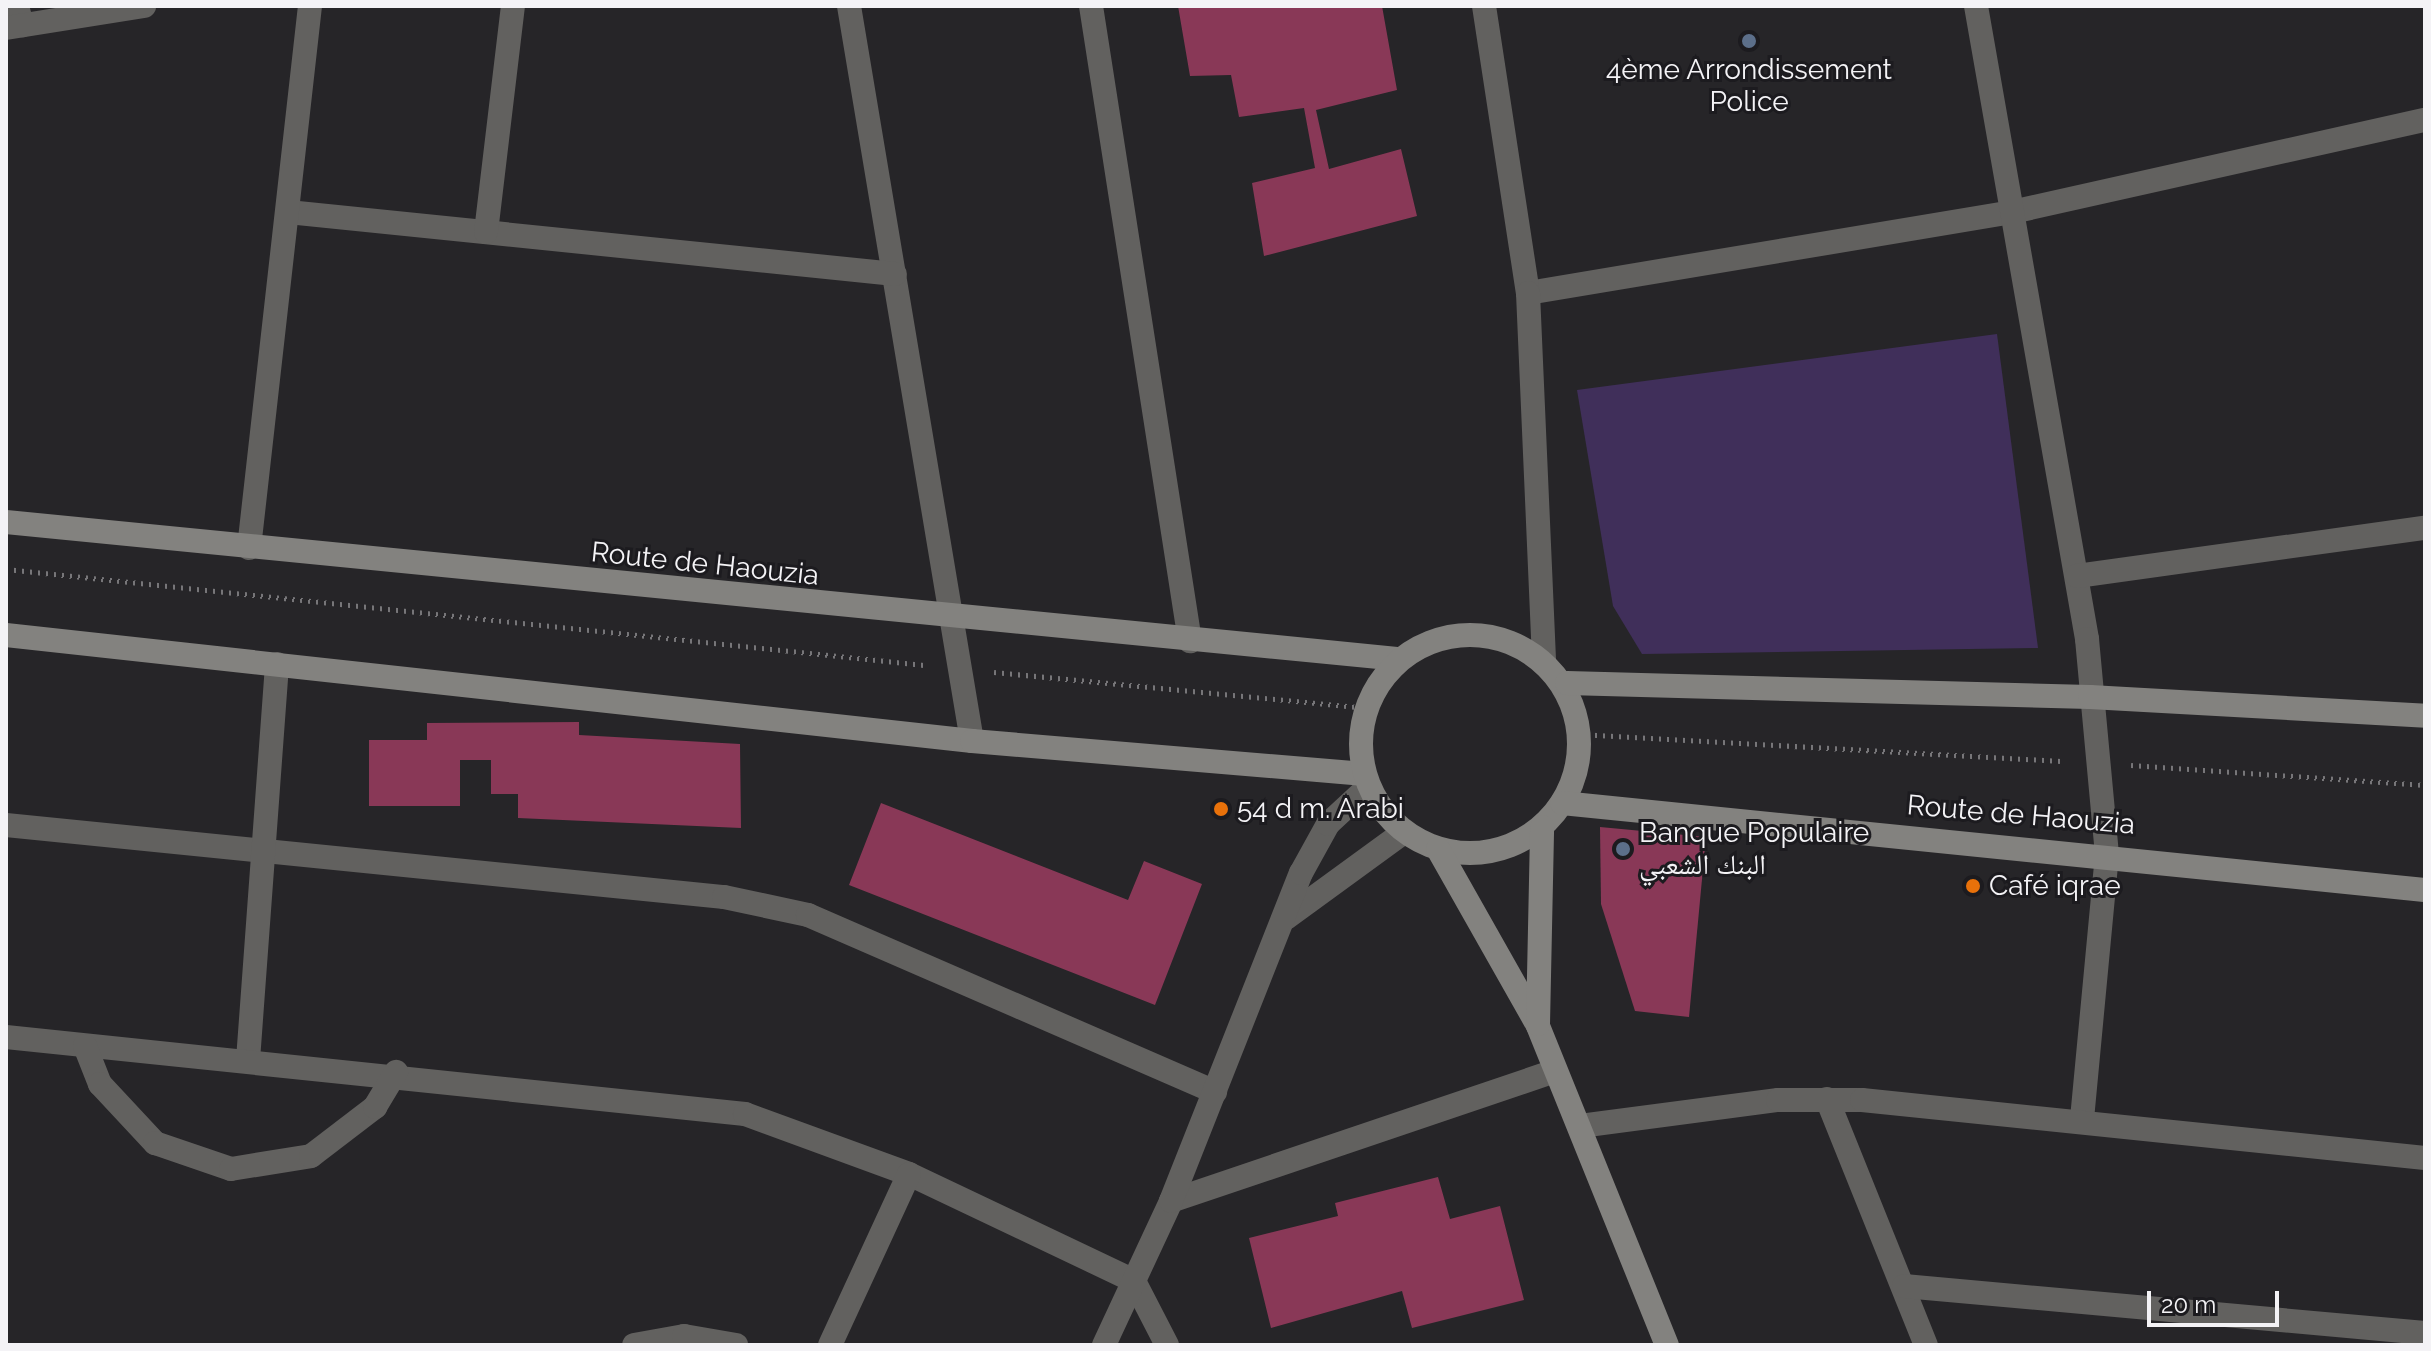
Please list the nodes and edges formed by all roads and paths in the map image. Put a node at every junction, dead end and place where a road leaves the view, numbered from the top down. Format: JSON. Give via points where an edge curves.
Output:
{"nodes":[{"id":1,"x":144,"y":6,"type":"edge"},
{"id":2,"x":310,"y":6,"type":"edge"},
{"id":3,"x":513,"y":6,"type":"edge"},
{"id":4,"x":849,"y":6,"type":"edge"},
{"id":5,"x":1091,"y":6,"type":"edge"},
{"id":6,"x":1484,"y":6,"type":"edge"},
{"id":7,"x":1976,"y":6,"type":"edge"},
{"id":8,"x":15,"y":20,"type":"edge"},
{"id":9,"x":2425,"y":120,"type":"edge"},
{"id":10,"x":288,"y":212,"type":"junction"},
{"id":11,"x":2012,"y":212,"type":"junction"},
{"id":12,"x":486,"y":232,"type":"junction"},
{"id":13,"x":895,"y":274,"type":"junction"},
{"id":14,"x":1528,"y":293,"type":"junction"},
{"id":15,"x":6,"y":522,"type":"edge"},
{"id":16,"x":2425,"y":528,"type":"edge"},
{"id":17,"x":249,"y":548,"type":"junction"},
{"id":18,"x":6,"y":569,"type":"edge"},
{"id":19,"x":2077,"y":576,"type":"junction"},
{"id":20,"x":957,"y":620,"type":"junction"},
{"id":21,"x":6,"y":635,"type":"edge"},
{"id":22,"x":1190,"y":641,"type":"junction"},
{"id":23,"x":1399,"y":659,"type":"junction"},
{"id":24,"x":277,"y":664,"type":"junction"},
{"id":25,"x":1544,"y":664,"type":"junction"},
{"id":26,"x":963,"y":669,"type":"junction"},
{"id":27,"x":1567,"y":683,"type":"junction"},
{"id":28,"x":2090,"y":697,"type":"junction"},
{"id":29,"x":1367,"y":708,"type":"junction"},
{"id":30,"x":2425,"y":716,"type":"edge"},
{"id":31,"x":1579,"y":734,"type":"junction"},
{"id":32,"x":972,"y":741,"type":"junction"},
{"id":33,"x":2101,"y":763,"type":"junction"},
{"id":34,"x":1366,"y":781,"type":"junction"},
{"id":35,"x":2425,"y":785,"type":"edge"},
{"id":36,"x":1562,"y":803,"type":"junction"},
{"id":37,"x":6,"y":825,"type":"edge"},
{"id":38,"x":1542,"y":827,"type":"junction"},
{"id":39,"x":1404,"y":832,"type":"junction"},
{"id":40,"x":1438,"y":849,"type":"junction"},
{"id":41,"x":261,"y":852,"type":"junction"},
{"id":42,"x":2107,"y":853,"type":"junction"},
{"id":43,"x":2425,"y":890,"type":"edge"},
{"id":44,"x":1286,"y":918,"type":"junction"},
{"id":45,"x":1538,"y":1026,"type":"junction"},
{"id":46,"x":6,"y":1037,"type":"edge"},
{"id":47,"x":85,"y":1046,"type":"junction"},
{"id":48,"x":248,"y":1060,"type":"junction"},
{"id":49,"x":1554,"y":1071,"type":"junction"},
{"id":50,"x":396,"y":1072,"type":"junction"},
{"id":51,"x":1215,"y":1092,"type":"junction"},
{"id":52,"x":1827,"y":1099,"type":"junction"},
{"id":53,"x":2082,"y":1119,"type":"junction"},
{"id":54,"x":1580,"y":1126,"type":"junction"},
{"id":55,"x":2425,"y":1158,"type":"edge"},
{"id":56,"x":909,"y":1174,"type":"junction"},
{"id":57,"x":1171,"y":1201,"type":"junction"},
{"id":58,"x":1134,"y":1281,"type":"junction"},
{"id":59,"x":1904,"y":1286,"type":"junction"},
{"id":60,"x":2425,"y":1333,"type":"edge"},
{"id":61,"x":634,"y":1345,"type":"edge"},
{"id":62,"x":736,"y":1345,"type":"edge"},
{"id":63,"x":830,"y":1345,"type":"edge"},
{"id":64,"x":1104,"y":1345,"type":"edge"},
{"id":65,"x":1167,"y":1345,"type":"edge"},
{"id":66,"x":1667,"y":1345,"type":"edge"},
{"id":67,"x":1926,"y":1345,"type":"edge"}],
"edges":[{"from":1,"to":8,"type":"street"},
{"from":2,"to":10,"type":"street"},
{"from":3,"to":12,"type":"street"},
{"from":4,"to":13,"type":"street"},
{"from":5,"to":22,"type":"street"},
{"from":6,"to":14,"type":"street"},
{"from":7,"to":11,"type":"street"},
{"from":9,"to":11,"type":"street"},
{"from":10,"to":12,"type":"street"},
{"from":10,"to":17,"type":"street"},
{"from":11,"to":14,"type":"street"},
{"from":11,"to":19,"type":"street"},
{"from":12,"to":13,"type":"street"},
{"from":13,"to":20,"type":"street"},
{"from":14,"to":25,"type":"street"},
{"from":15,"to":17,"type":"street","name":"Route de Haouzia"},
{"from":16,"to":19,"type":"street"},
{"from":17,"to":20,"type":"street","name":"Route de Haouzia"},
{"from":18,"to":26,"type":"path"},
{"from":19,"to":28,"type":"street"},
{"from":20,"to":22,"type":"street","name":"Route de Haouzia"},
{"from":20,"to":26,"type":"street"},
{"from":21,"to":24,"type":"street"},
{"from":22,"to":23,"type":"street","name":"Route de Haouzia"},
{"from":23,"to":25,"type":"street","via":[[1450,637],[1484,636]]},
{"from":23,"to":29,"type":"street"},
{"from":24,"to":32,"type":"street"},
{"from":24,"to":41,"type":"street"},
{"from":25,"to":27,"type":"street"},
{"from":26,"to":29,"type":"path"},
{"from":26,"to":32,"type":"street"},
{"from":27,"to":28,"type":"street"},
{"from":27,"to":31,"type":"street"},
{"from":28,"to":30,"type":"street"},
{"from":28,"to":33,"type":"street"},
{"from":29,"to":34,"type":"street"},
{"from":31,"to":33,"type":"path"},
{"from":31,"to":36,"type":"street","via":[[1577,770]]},
{"from":32,"to":34,"type":"street"},
{"from":33,"to":35,"type":"path"},
{"from":33,"to":42,"type":"street"},
{"from":34,"to":39,"type":"street"},
{"from":34,"to":44,"type":"street","via":[[1328,824]]},
{"from":36,"to":38,"type":"street"},
{"from":36,"to":42,"type":"street","name":"Route de Haouzia"},
{"from":37,"to":41,"type":"street"},
{"from":38,"to":40,"type":"street","via":[[1490,852]]},
{"from":38,"to":45,"type":"street"},
{"from":39,"to":40,"type":"street"},
{"from":39,"to":44,"type":"street"},
{"from":40,"to":45,"type":"street"},
{"from":41,"to":48,"type":"street"},
{"from":41,"to":51,"type":"street","via":[[724,897],[808,915]]},
{"from":42,"to":43,"type":"street","name":"Route de Haouzia"},
{"from":42,"to":53,"type":"street"},
{"from":44,"to":51,"type":"street"},
{"from":45,"to":49,"type":"street"},
{"from":46,"to":47,"type":"street"},
{"from":47,"to":48,"type":"street"},
{"from":47,"to":50,"type":"street","via":[[100,1084],[134,1125],[191,1161],[231,1169],[311,1156],[375,1107]]},
{"from":48,"to":50,"type":"street"},
{"from":49,"to":54,"type":"street"},
{"from":49,"to":57,"type":"street"},
{"from":50,"to":56,"type":"street","via":[[745,1114]]},
{"from":51,"to":57,"type":"street"},
{"from":52,"to":53,"type":"street"},
{"from":52,"to":54,"type":"street"},
{"from":52,"to":59,"type":"street"},
{"from":53,"to":55,"type":"street"},
{"from":54,"to":66,"type":"street"},
{"from":56,"to":58,"type":"street"},
{"from":56,"to":63,"type":"street"},
{"from":57,"to":58,"type":"street"},
{"from":58,"to":64,"type":"street"},
{"from":58,"to":65,"type":"street"},
{"from":59,"to":60,"type":"street"},
{"from":59,"to":67,"type":"street"},
{"from":61,"to":62,"type":"street","via":[[684,1336]]}]}
